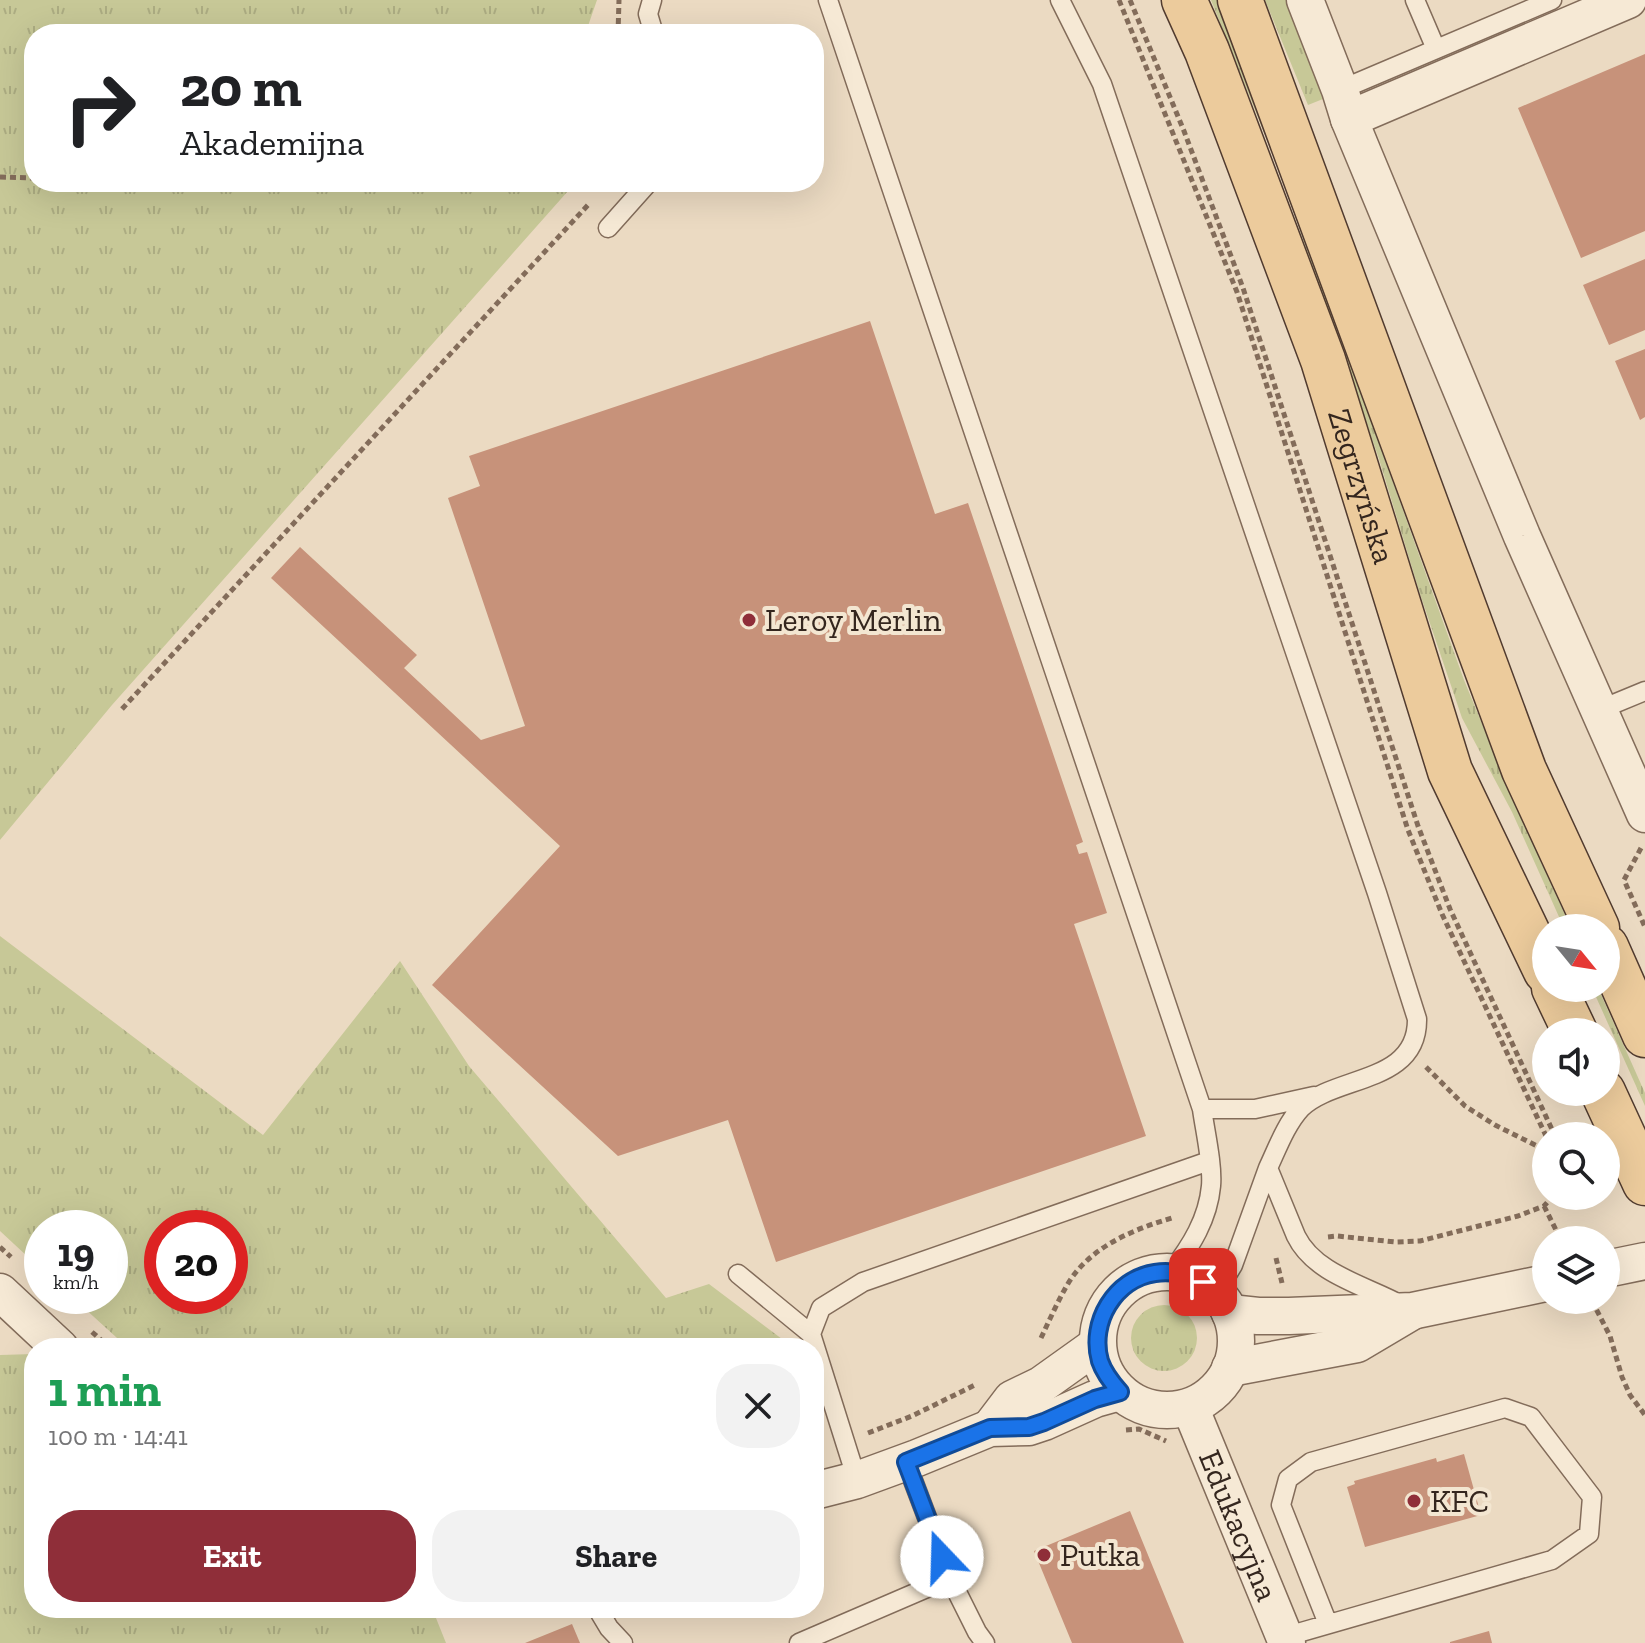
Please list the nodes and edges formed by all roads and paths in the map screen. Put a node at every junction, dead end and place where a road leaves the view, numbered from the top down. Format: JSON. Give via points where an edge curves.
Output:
{"nodes":[{"id":1,"x":652,"y":0,"type":"edge"},
{"id":2,"x":828,"y":0,"type":"edge"},
{"id":3,"x":1060,"y":0,"type":"edge"},
{"id":4,"x":1119,"y":0,"type":"edge"},
{"id":5,"x":1130,"y":0,"type":"edge"},
{"id":6,"x":1184,"y":0,"type":"edge"},
{"id":7,"x":1240,"y":0,"type":"edge"},
{"id":8,"x":1305,"y":0,"type":"edge"},
{"id":9,"x":1415,"y":0,"type":"edge"},
{"id":10,"x":1552,"y":0,"type":"edge"},
{"id":11,"x":1628,"y":0,"type":"edge"},
{"id":12,"x":1513,"y":8,"type":"edge"},
{"id":13,"x":651,"y":24,"type":"edge"},
{"id":14,"x":1436,"y":49,"type":"junction"},
{"id":15,"x":1344,"y":104,"type":"junction"},
{"id":16,"x":0,"y":177,"type":"edge"},
{"id":17,"x":24,"y":178,"type":"edge"},
{"id":18,"x":640,"y":192,"type":"edge"},
{"id":19,"x":598,"y":194,"type":"dead end"},
{"id":20,"x":608,"y":228,"type":"dead end"},
{"id":21,"x":1645,"y":691,"type":"edge"},
{"id":22,"x":122,"y":709,"type":"dead end"},
{"id":23,"x":1599,"y":710,"type":"junction"},
{"id":24,"x":1645,"y":814,"type":"edge"},
{"id":25,"x":1645,"y":840,"type":"edge"},
{"id":26,"x":1591,"y":914,"type":"edge"},
{"id":27,"x":1645,"y":927,"type":"edge"},
{"id":28,"x":1532,"y":942,"type":"edge"},
{"id":29,"x":1620,"y":979,"type":"edge"},
{"id":30,"x":1645,"y":1035,"type":"edge"},
{"id":31,"x":1407,"y":1050,"type":"junction"},
{"id":32,"x":1319,"y":1095,"type":"junction"},
{"id":33,"x":1609,"y":1106,"type":"edge"},
{"id":34,"x":1202,"y":1109,"type":"junction"},
{"id":35,"x":1539,"y":1122,"type":"edge"},
{"id":36,"x":1549,"y":1122,"type":"edge"},
{"id":37,"x":1532,"y":1144,"type":"edge"},
{"id":38,"x":1209,"y":1161,"type":"junction"},
{"id":39,"x":1268,"y":1168,"type":"junction"},
{"id":40,"x":1645,"y":1183,"type":"edge"},
{"id":41,"x":1532,"y":1210,"type":"edge"},
{"id":42,"x":1186,"y":1214,"type":"dead end"},
{"id":43,"x":1321,"y":1238,"type":"dead end"},
{"id":44,"x":1645,"y":1261,"type":"edge"},
{"id":45,"x":1620,"y":1266,"type":"edge"},
{"id":46,"x":1171,"y":1272,"type":"junction"},
{"id":47,"x":738,"y":1274,"type":"dead end"},
{"id":48,"x":1532,"y":1286,"type":"edge"},
{"id":49,"x":0,"y":1292,"type":"edge"},
{"id":50,"x":1223,"y":1303,"type":"junction"},
{"id":51,"x":1412,"y":1311,"type":"junction"},
{"id":52,"x":1598,"y":1314,"type":"edge"},
{"id":53,"x":811,"y":1334,"type":"junction"},
{"id":54,"x":49,"y":1338,"type":"edge"},
{"id":55,"x":812,"y":1338,"type":"edge"},
{"id":56,"x":1040,"y":1342,"type":"dead end"},
{"id":57,"x":1097,"y":1345,"type":"junction"},
{"id":58,"x":1230,"y":1368,"type":"junction"},
{"id":59,"x":824,"y":1375,"type":"edge"},
{"id":60,"x":981,"y":1382,"type":"dead end"},
{"id":61,"x":1120,"y":1392,"type":"junction"},
{"id":62,"x":1190,"y":1407,"type":"junction"},
{"id":63,"x":1645,"y":1415,"type":"edge"},
{"id":64,"x":990,"y":1428,"type":"junction"},
{"id":65,"x":1122,"y":1430,"type":"dead end"},
{"id":66,"x":844,"y":1438,"type":"junction"},
{"id":67,"x":1178,"y":1447,"type":"dead end"},
{"id":68,"x":906,"y":1462,"type":"junction"},
{"id":69,"x":857,"y":1480,"type":"junction"},
{"id":70,"x":824,"y":1488,"type":"edge"},
{"id":71,"x":950,"y":1578,"type":"junction"},
{"id":72,"x":603,"y":1618,"type":"edge"},
{"id":73,"x":1328,"y":1624,"type":"junction"},
{"id":74,"x":1285,"y":1640,"type":"edge"},
{"id":75,"x":623,"y":1643,"type":"edge"},
{"id":76,"x":799,"y":1643,"type":"edge"},
{"id":77,"x":985,"y":1643,"type":"edge"}],
"edges":[{"from":1,"to":13,"type":"lane"},
{"from":2,"to":34,"type":"lane"},
{"from":3,"to":31,"type":"lane","via":[[1102,84],[1387,922],[1417,1019]]},
{"from":4,"to":35,"type":"path","via":[[1237,292],[1408,830]]},
{"from":5,"to":36,"type":"path","via":[[1243,288],[1418,826],[1450,909]]},
{"from":6,"to":28,"type":"main road","name":"Zegrzyńska","via":[[1323,360],[1450,771]]},
{"from":7,"to":26,"type":"main road","name":"Zegrzyńska","via":[[1524,770]]},
{"from":8,"to":15,"type":"street"},
{"from":9,"to":14,"type":"lane"},
{"from":10,"to":12,"type":"lane"},
{"from":11,"to":15,"type":"street"},
{"from":12,"to":14,"type":"lane"},
{"from":14,"to":15,"type":"lane"},
{"from":15,"to":23,"type":"street"},
{"from":16,"to":17,"type":"path"},
{"from":18,"to":20,"type":"lane"},
{"from":19,"to":22,"type":"path"},
{"from":21,"to":23,"type":"lane"},
{"from":23,"to":24,"type":"street"},
{"from":25,"to":27,"type":"path","via":[[1624,880]]},
{"from":29,"to":30,"type":"main road"},
{"from":31,"to":32,"type":"lane","via":[[1380,1073]]},
{"from":31,"to":37,"type":"path","via":[[1465,1106]]},
{"from":32,"to":34,"type":"lane","via":[[1255,1109]]},
{"from":32,"to":39,"type":"lane","via":[[1290,1124]]},
{"from":33,"to":40,"type":"main road"},
{"from":34,"to":38,"type":"lane"},
{"from":38,"to":46,"type":"lane","via":[[1212,1183],[1205,1217]]},
{"from":38,"to":53,"type":"lane","via":[[863,1282],[821,1308]]},
{"from":39,"to":50,"type":"lane"},
{"from":39,"to":51,"type":"lane","via":[[1310,1257]]},
{"from":41,"to":43,"type":"path","via":[[1420,1241]]},
{"from":42,"to":56,"type":"path","via":[[1123,1236],[1086,1262],[1067,1284]]},
{"from":44,"to":45,"type":"street"},
{"from":46,"to":50,"type":"street","via":[[1196,1279]]},
{"from":46,"to":57,"type":"street","via":[[1124,1286],[1103,1313]]},
{"from":47,"to":53,"type":"lane"},
{"from":48,"to":51,"type":"street"},
{"from":49,"to":54,"type":"street"},
{"from":50,"to":51,"type":"street","via":[[1273,1316]]},
{"from":50,"to":58,"type":"street","via":[[1236,1335]]},
{"from":51,"to":58,"type":"street","via":[[1357,1344]]},
{"from":52,"to":63,"type":"path","via":[[1630,1395]]},
{"from":53,"to":55,"type":"lane"},
{"from":57,"to":61,"type":"street","via":[[1100,1363]]},
{"from":57,"to":64,"type":"street","via":[[1012,1399]]},
{"from":58,"to":62,"type":"street","via":[[1214,1392]]},
{"from":59,"to":66,"type":"lane"},
{"from":60,"to":66,"type":"path","via":[[912,1416]]},
{"from":61,"to":62,"type":"street","via":[[1145,1407]]},
{"from":61,"to":64,"type":"street","via":[[1029,1427]]},
{"from":62,"to":74,"type":"street","name":"Edukacyjna"},
{"from":64,"to":68,"type":"street"},
{"from":65,"to":67,"type":"path","via":[[1139,1429]]},
{"from":66,"to":69,"type":"lane"},
{"from":68,"to":69,"type":"street"},
{"from":68,"to":71,"type":"lane"},
{"from":69,"to":70,"type":"street"},
{"from":71,"to":76,"type":"lane"},
{"from":71,"to":77,"type":"lane"},
{"from":72,"to":75,"type":"lane"},
{"from":73,"to":73,"type":"lane","via":[[1552,1560],[1589,1534],[1592,1497],[1531,1417],[1505,1408],[1311,1462],[1288,1479],[1281,1505]]},
{"from":73,"to":74,"type":"lane"}]}
